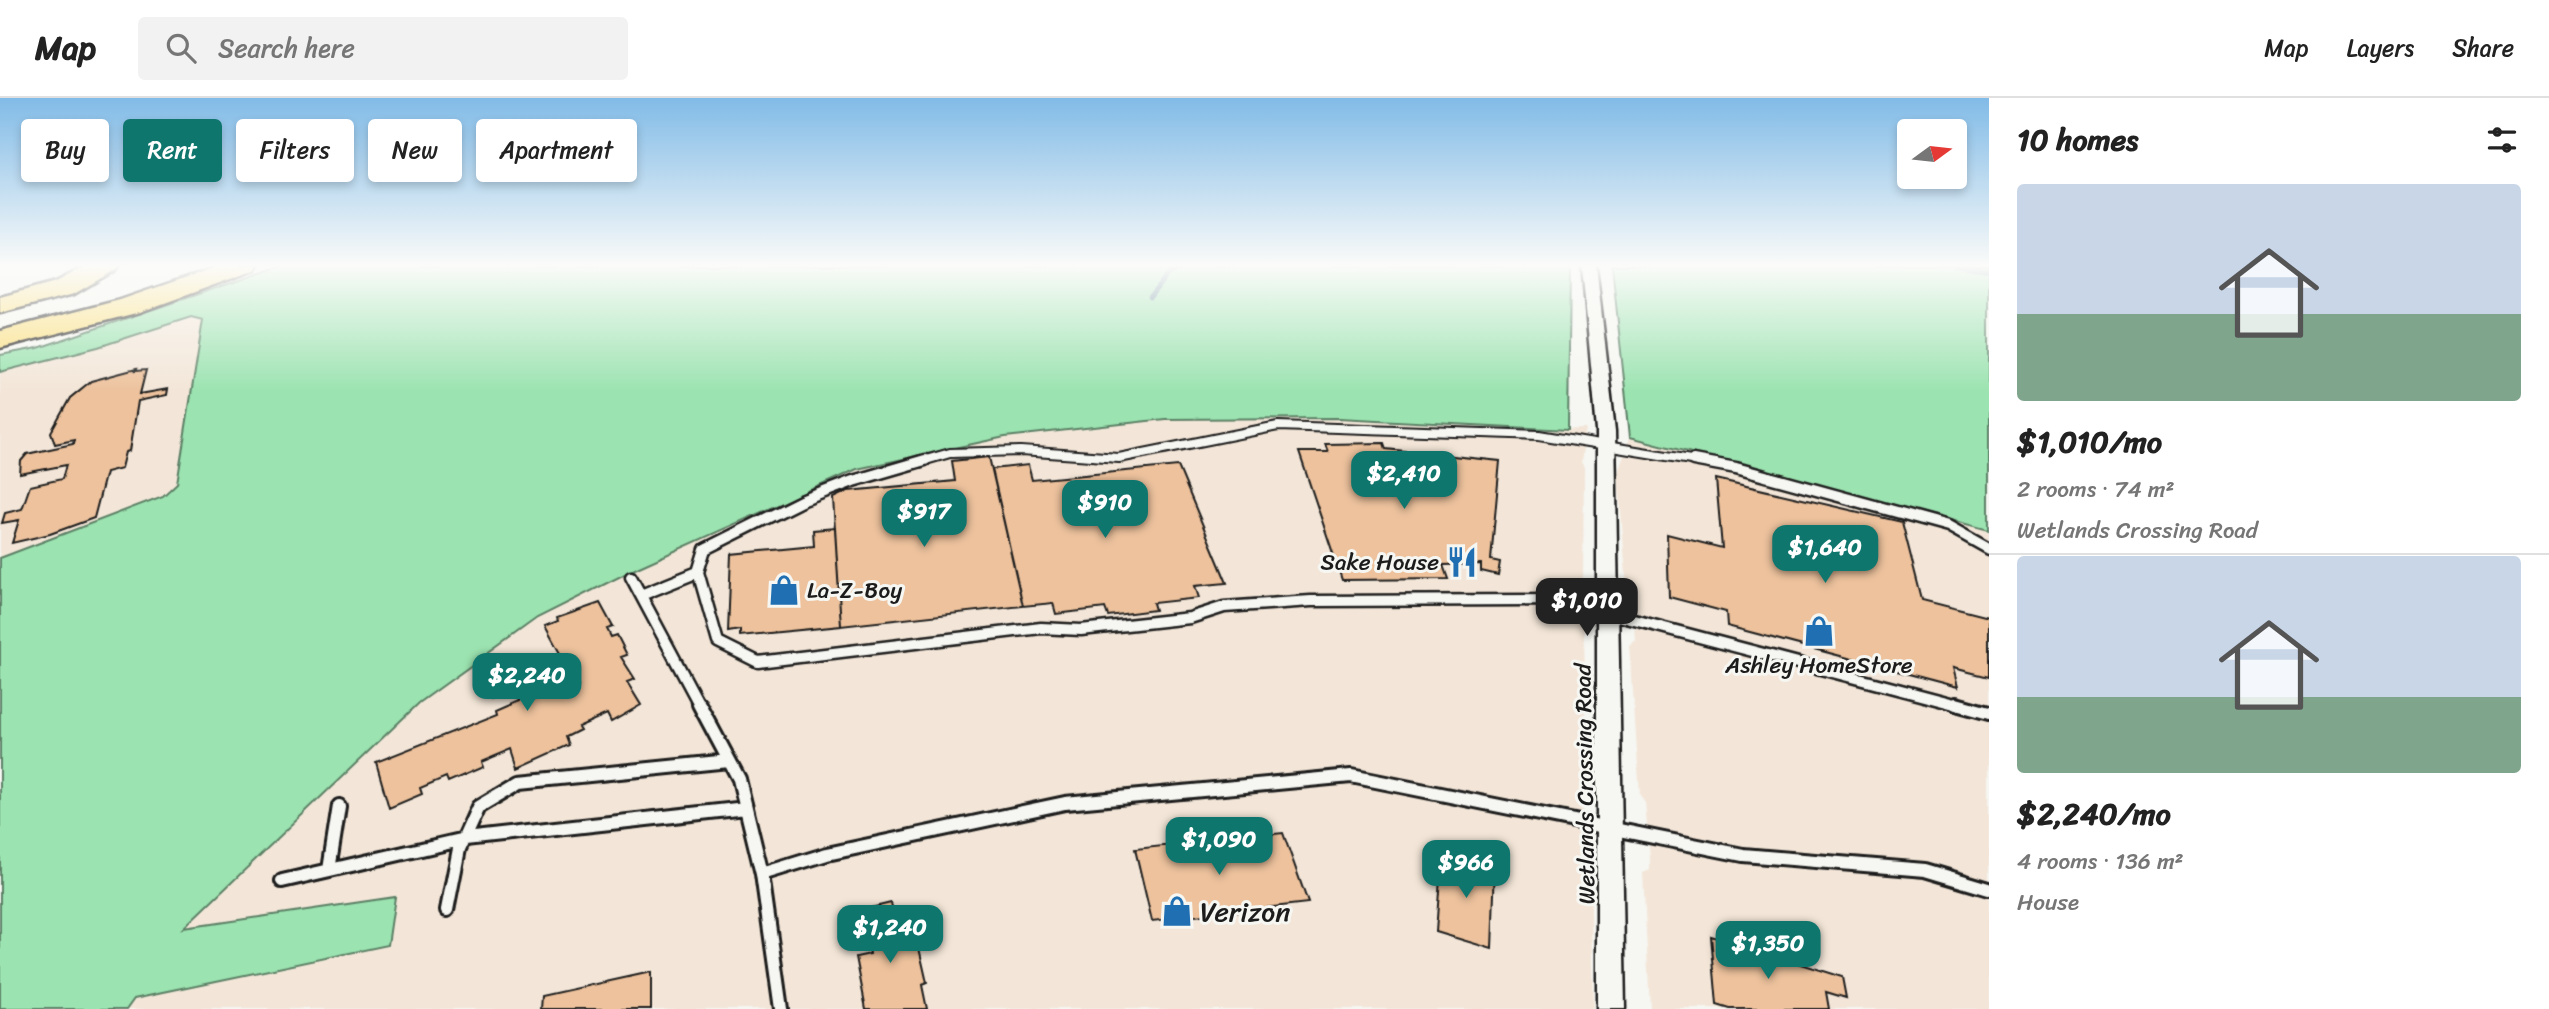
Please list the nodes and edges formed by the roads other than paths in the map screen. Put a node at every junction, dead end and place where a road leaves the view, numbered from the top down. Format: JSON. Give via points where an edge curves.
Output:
{"nodes":[{"id":1,"x":124,"y":308,"type":"edge"},
{"id":2,"x":1593,"y":308,"type":"edge"},
{"id":3,"x":0,"y":340,"type":"edge"},
{"id":4,"x":1606,"y":444,"type":"junction"},
{"id":5,"x":1989,"y":549,"type":"edge"},
{"id":6,"x":698,"y":572,"type":"junction"},
{"id":7,"x":631,"y":578,"type":"dead end"},
{"id":8,"x":641,"y":595,"type":"junction"},
{"id":9,"x":1608,"y":615,"type":"junction"},
{"id":10,"x":1989,"y":713,"type":"edge"},
{"id":11,"x":729,"y":761,"type":"junction"},
{"id":12,"x":339,"y":806,"type":"dead end"},
{"id":13,"x":746,"y":808,"type":"junction"},
{"id":14,"x":1610,"y":827,"type":"junction"},
{"id":15,"x":464,"y":839,"type":"junction"},
{"id":16,"x":329,"y":870,"type":"junction"},
{"id":17,"x":762,"y":874,"type":"junction"},
{"id":18,"x":282,"y":881,"type":"dead end"},
{"id":19,"x":1989,"y":889,"type":"edge"},
{"id":20,"x":447,"y":910,"type":"dead end"},
{"id":21,"x":781,"y":1009,"type":"edge"},
{"id":22,"x":1611,"y":1009,"type":"edge"}],
"edges":[{"from":1,"to":3,"type":"highway"},
{"from":2,"to":4,"type":"street","name":"Wetlands Crossing Road"},
{"from":4,"to":5,"type":"lane","via":[[1735,468],[1948,526]]},
{"from":4,"to":6,"type":"lane","via":[[1539,435],[1278,426],[1119,458],[950,453],[801,501],[705,549]]},
{"from":4,"to":9,"type":"street","name":"Wetlands Crossing Road"},
{"from":6,"to":8,"type":"lane"},
{"from":6,"to":9,"type":"lane","via":[[718,642],[758,662],[1041,628],[1081,630],[1179,619],[1224,607],[1311,601],[1558,600]]},
{"from":7,"to":8,"type":"lane"},
{"from":8,"to":11,"type":"lane"},
{"from":9,"to":10,"type":"lane"},
{"from":9,"to":14,"type":"street","name":"Wetlands Crossing Road"},
{"from":11,"to":13,"type":"lane"},
{"from":11,"to":15,"type":"lane","via":[[520,782],[478,807]]},
{"from":12,"to":16,"type":"lane"},
{"from":13,"to":15,"type":"lane"},
{"from":13,"to":17,"type":"lane"},
{"from":14,"to":17,"type":"lane","via":[[1351,776],[1065,803],[827,854]]},
{"from":14,"to":19,"type":"lane","via":[[1742,855],[1925,870]]},
{"from":14,"to":22,"type":"street","name":"Wetlands Crossing Road"},
{"from":15,"to":16,"type":"lane"},
{"from":15,"to":20,"type":"lane"},
{"from":16,"to":18,"type":"lane"},
{"from":17,"to":21,"type":"lane"}]}
